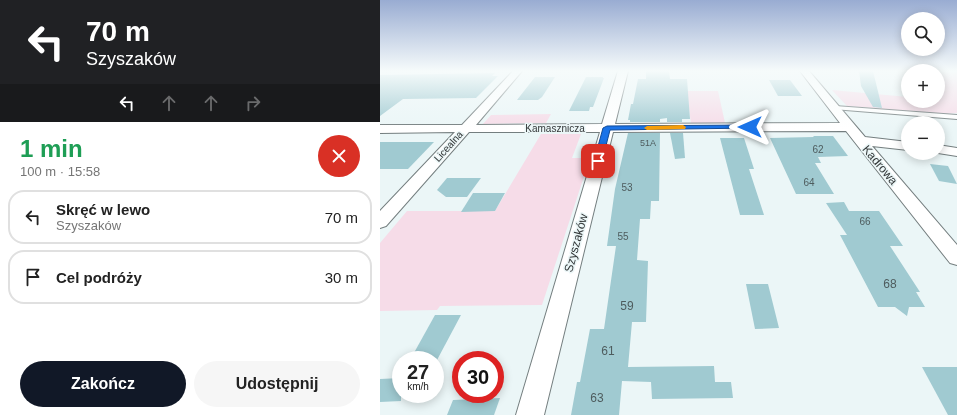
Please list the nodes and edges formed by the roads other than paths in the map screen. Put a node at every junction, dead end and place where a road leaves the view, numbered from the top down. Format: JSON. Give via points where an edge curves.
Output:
{"nodes":[{"id":1,"x":500,"y":90,"type":"edge"},
{"id":2,"x":618,"y":90,"type":"edge"},
{"id":3,"x":820,"y":90,"type":"edge"},
{"id":4,"x":835,"y":108,"type":"junction"},
{"id":5,"x":957,"y":117,"type":"edge"},
{"id":6,"x":849,"y":126,"type":"junction"},
{"id":7,"x":464,"y":128,"type":"junction"},
{"id":8,"x":607,"y":128,"type":"junction"},
{"id":9,"x":380,"y":129,"type":"edge"},
{"id":10,"x":860,"y":140,"type":"junction"},
{"id":11,"x":901,"y":145,"type":"edge"},
{"id":12,"x":945,"y":150,"type":"edge"},
{"id":13,"x":957,"y":152,"type":"edge"},
{"id":14,"x":380,"y":222,"type":"edge"},
{"id":15,"x":957,"y":258,"type":"edge"},
{"id":16,"x":530,"y":415,"type":"edge"}],
"edges":[{"from":1,"to":7,"type":"street","name":"Licealna"},
{"from":2,"to":8,"type":"street","name":"Szyszaków"},
{"from":3,"to":4,"type":"street","name":"Kadrowa"},
{"from":4,"to":5,"type":"lane"},
{"from":4,"to":6,"type":"street","name":"Kadrowa"},
{"from":6,"to":8,"type":"street","name":"Kamasznicza"},
{"from":6,"to":10,"type":"street","name":"Kadrowa"},
{"from":7,"to":8,"type":"street","name":"Kamasznicza"},
{"from":7,"to":9,"type":"street","name":"Kamasznicza"},
{"from":7,"to":14,"type":"street","name":"Licealna"},
{"from":8,"to":16,"type":"street","name":"Szyszaków"},
{"from":10,"to":11,"type":"street"},
{"from":10,"to":15,"type":"street","name":"Kadrowa"},
{"from":12,"to":13,"type":"street"}]}
